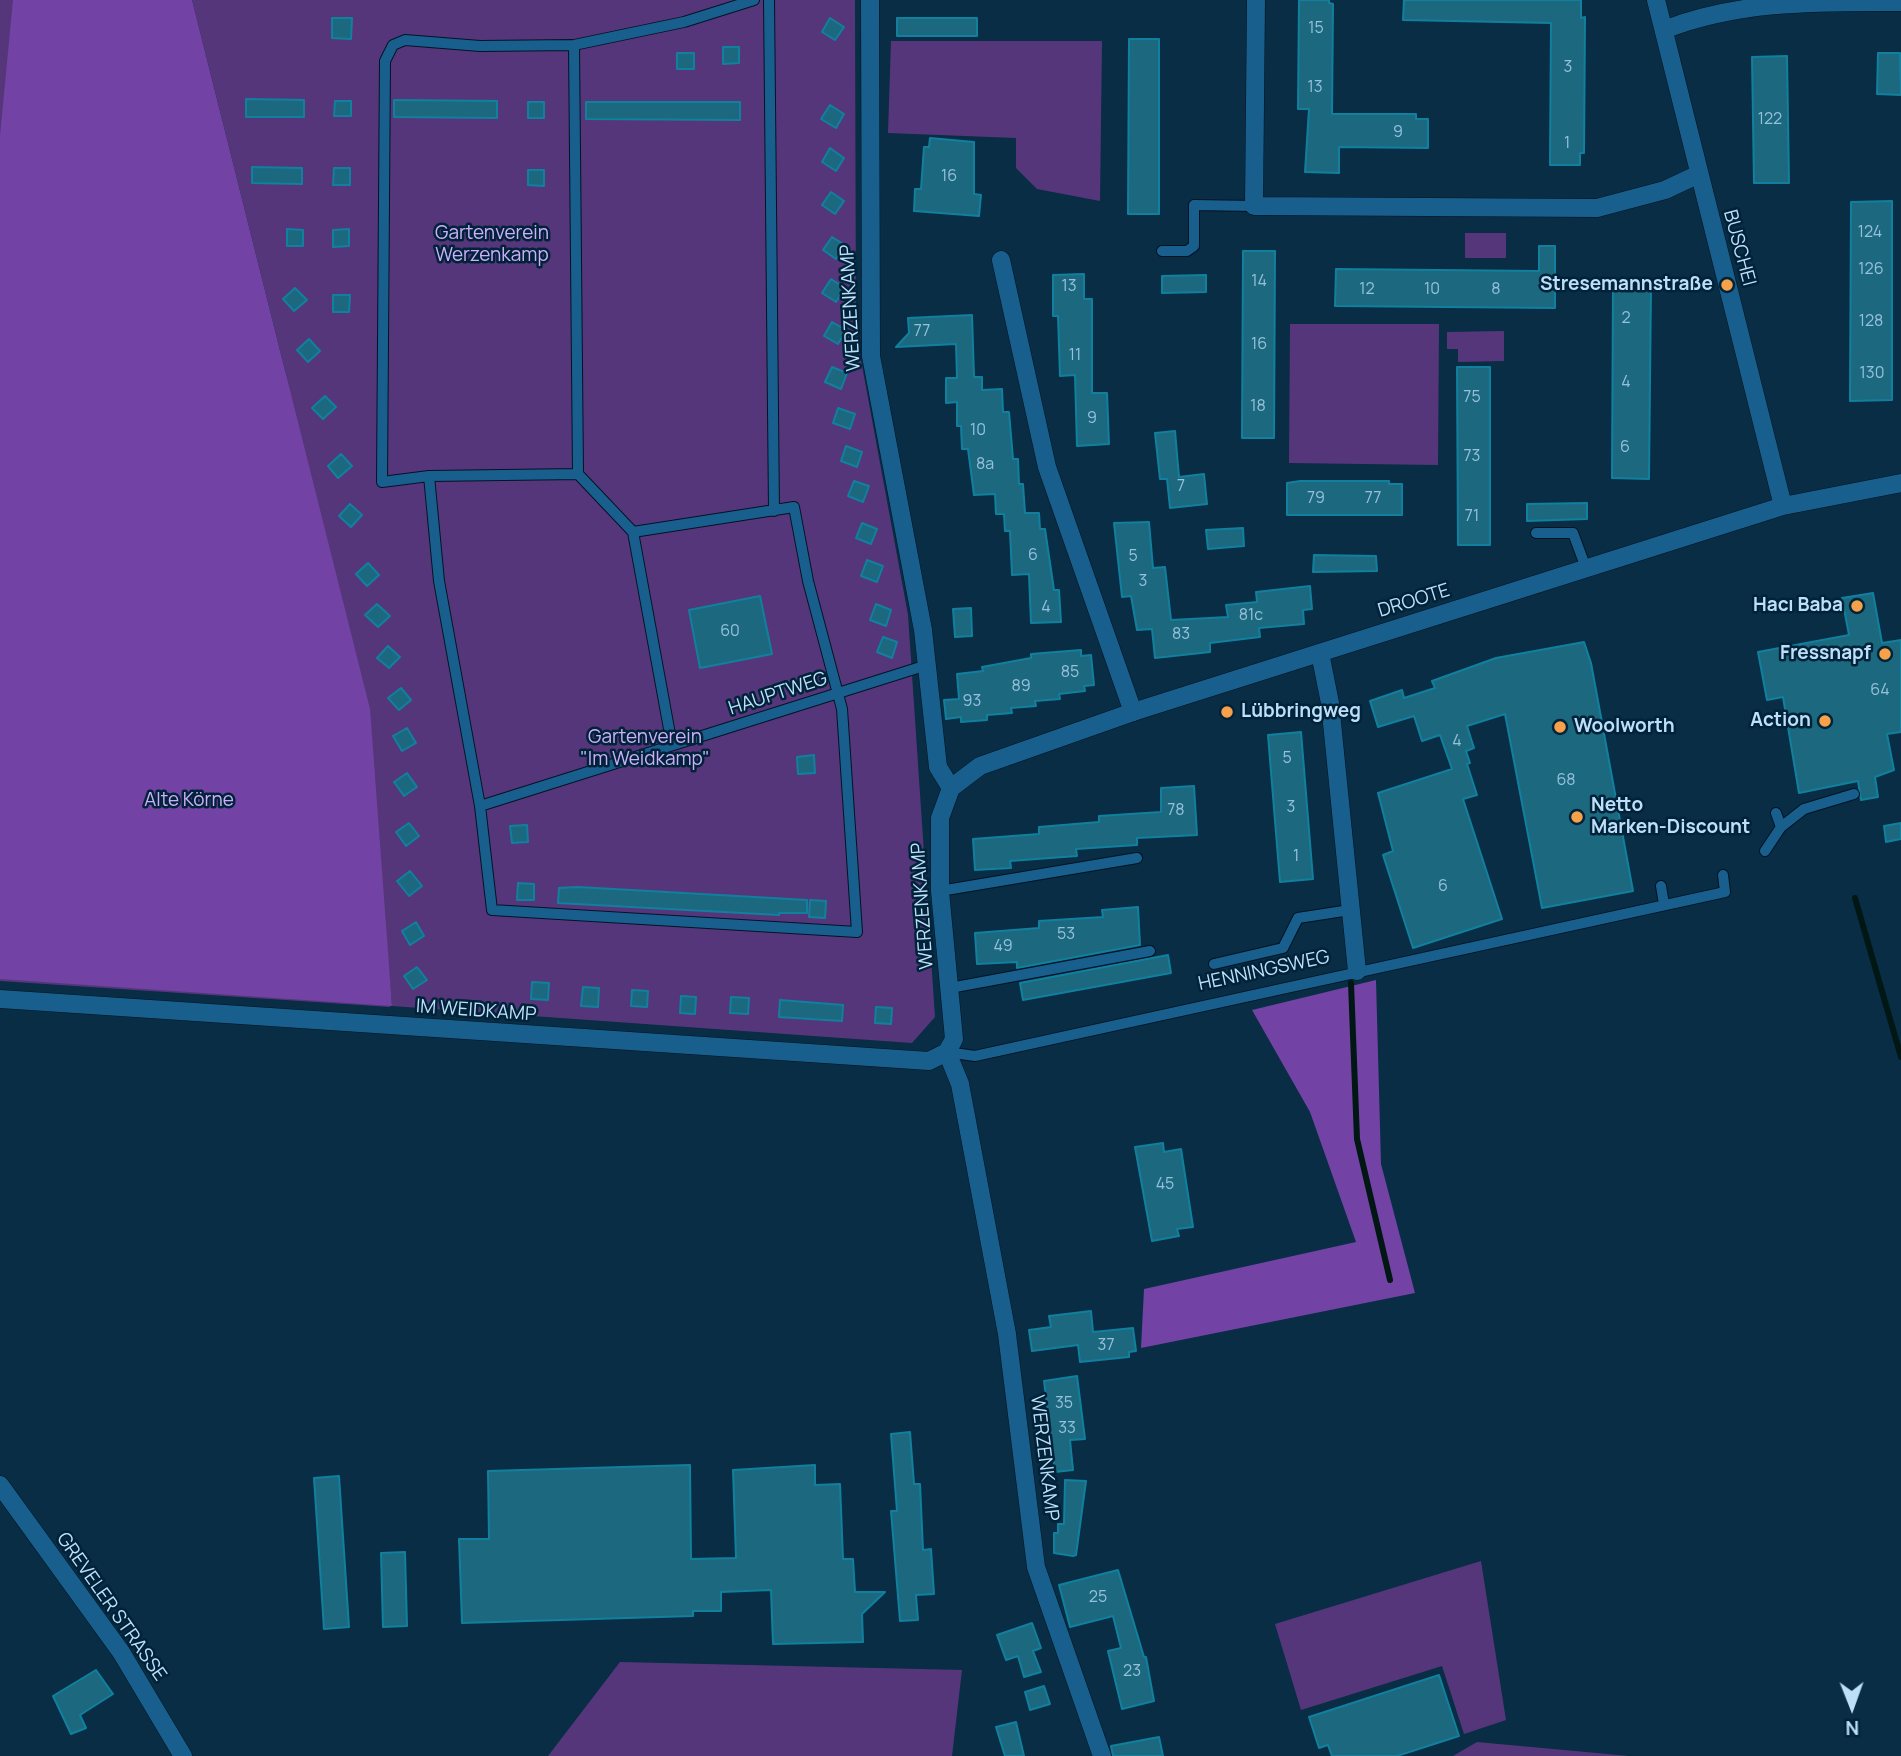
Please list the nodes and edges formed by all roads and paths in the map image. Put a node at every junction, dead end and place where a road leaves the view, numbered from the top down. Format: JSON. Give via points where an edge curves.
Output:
{"nodes":[{"id":1,"x":754,"y":0,"type":"edge"},
{"id":2,"x":769,"y":0,"type":"edge"},
{"id":3,"x":870,"y":0,"type":"edge"},
{"id":4,"x":1256,"y":0,"type":"edge"},
{"id":5,"x":1656,"y":0,"type":"edge"},
{"id":6,"x":1901,"y":2,"type":"edge"},
{"id":7,"x":1664,"y":30,"type":"junction"},
{"id":8,"x":574,"y":45,"type":"junction"},
{"id":9,"x":1699,"y":174,"type":"junction"},
{"id":10,"x":1254,"y":206,"type":"junction"},
{"id":11,"x":1162,"y":251,"type":"dead end"},
{"id":12,"x":1002,"y":260,"type":"dead end"},
{"id":13,"x":579,"y":474,"type":"junction"},
{"id":14,"x":429,"y":476,"type":"junction"},
{"id":15,"x":1901,"y":484,"type":"edge"},
{"id":16,"x":1783,"y":506,"type":"junction"},
{"id":17,"x":774,"y":511,"type":"junction"},
{"id":18,"x":633,"y":532,"type":"junction"},
{"id":19,"x":1536,"y":533,"type":"dead end"},
{"id":20,"x":1586,"y":568,"type":"junction"},
{"id":21,"x":1320,"y":653,"type":"junction"},
{"id":22,"x":927,"y":665,"type":"junction"},
{"id":23,"x":838,"y":693,"type":"junction"},
{"id":24,"x":1133,"y":712,"type":"junction"},
{"id":25,"x":672,"y":746,"type":"junction"},
{"id":26,"x":951,"y":788,"type":"junction"},
{"id":27,"x":1854,"y":794,"type":"dead end"},
{"id":28,"x":480,"y":806,"type":"junction"},
{"id":29,"x":1776,"y":813,"type":"dead end"},
{"id":30,"x":1781,"y":827,"type":"junction"},
{"id":31,"x":1765,"y":851,"type":"dead end"},
{"id":32,"x":1137,"y":858,"type":"dead end"},
{"id":33,"x":1723,"y":875,"type":"dead end"},
{"id":34,"x":1661,"y":886,"type":"dead end"},
{"id":35,"x":940,"y":891,"type":"junction"},
{"id":36,"x":1664,"y":904,"type":"junction"},
{"id":37,"x":1350,"y":910,"type":"junction"},
{"id":38,"x":1150,"y":951,"type":"dead end"},
{"id":39,"x":1214,"y":964,"type":"dead end"},
{"id":40,"x":1357,"y":971,"type":"junction"},
{"id":41,"x":950,"y":988,"type":"junction"},
{"id":42,"x":0,"y":999,"type":"edge"},
{"id":43,"x":947,"y":1052,"type":"junction"},
{"id":44,"x":0,"y":1485,"type":"edge"},
{"id":45,"x":183,"y":1756,"type":"edge"},
{"id":46,"x":1102,"y":1756,"type":"edge"}],
"edges":[{"from":1,"to":8,"type":"lane","via":[[684,22]]},
{"from":2,"to":17,"type":"lane"},
{"from":3,"to":22,"type":"street","name":"WERZENKAMP","via":[[871,356]]},
{"from":4,"to":10,"type":"street"},
{"from":5,"to":7,"type":"street","name":"BUSCHEI"},
{"from":6,"to":7,"type":"street","via":[[1755,5]]},
{"from":7,"to":9,"type":"street","name":"BUSCHEI"},
{"from":8,"to":13,"type":"lane"},
{"from":8,"to":14,"type":"lane","via":[[480,46],[405,40],[393,45],[385,61],[382,482]]},
{"from":9,"to":10,"type":"street","via":[[1665,190],[1597,208]]},
{"from":9,"to":16,"type":"street","name":"BUSCHEI"},
{"from":10,"to":11,"type":"lane","via":[[1194,205],[1194,246],[1187,251]]},
{"from":12,"to":24,"type":"street","via":[[1047,467]]},
{"from":13,"to":14,"type":"lane"},
{"from":13,"to":18,"type":"lane"},
{"from":14,"to":28,"type":"lane","via":[[439,581]]},
{"from":15,"to":16,"type":"street","name":"DROOTE"},
{"from":16,"to":20,"type":"street","name":"DROOTE"},
{"from":17,"to":18,"type":"lane"},
{"from":17,"to":23,"type":"lane","via":[[794,508]]},
{"from":18,"to":25,"type":"lane"},
{"from":19,"to":20,"type":"lane","via":[[1573,533]]},
{"from":20,"to":21,"type":"street","name":"DROOTE"},
{"from":21,"to":24,"type":"street","name":"DROOTE"},
{"from":21,"to":37,"type":"street","name":"HENNINGSWEG","via":[[1330,703]]},
{"from":22,"to":23,"type":"lane","name":"HAUPTWEG"},
{"from":22,"to":26,"type":"street","name":"WERZENKAMP","via":[[938,767]]},
{"from":23,"to":25,"type":"lane","name":"HAUPTWEG"},
{"from":23,"to":28,"type":"lane","via":[[857,932],[492,911]]},
{"from":24,"to":26,"type":"street","name":"DROOTE","via":[[981,766]]},
{"from":25,"to":28,"type":"lane","name":"HAUPTWEG"},
{"from":26,"to":35,"type":"street","name":"WERZENKAMP","via":[[940,818]]},
{"from":27,"to":30,"type":"lane","via":[[1804,809]]},
{"from":29,"to":30,"type":"lane"},
{"from":30,"to":31,"type":"lane"},
{"from":32,"to":35,"type":"lane"},
{"from":33,"to":36,"type":"lane","via":[[1725,892]]},
{"from":34,"to":36,"type":"lane"},
{"from":35,"to":41,"type":"street","name":"WERZENKAMP"},
{"from":36,"to":40,"type":"lane"},
{"from":37,"to":39,"type":"lane","via":[[1298,918],[1283,948]]},
{"from":37,"to":40,"type":"street","name":"HENNINGSWEG"},
{"from":38,"to":41,"type":"lane"},
{"from":40,"to":43,"type":"lane","name":"HENNINGSWEG","via":[[975,1056]]},
{"from":41,"to":43,"type":"street","name":"WERZENKAMP","via":[[955,1031]]},
{"from":42,"to":43,"type":"street","name":"IM WEIDKAMP","via":[[907,1061],[929,1061]]},
{"from":43,"to":46,"type":"street","name":"WERZENKAMP","via":[[960,1084],[1007,1334],[1037,1567]]},
{"from":44,"to":45,"type":"street","name":"GREVELER STRASSE","via":[[121,1653]]}]}
